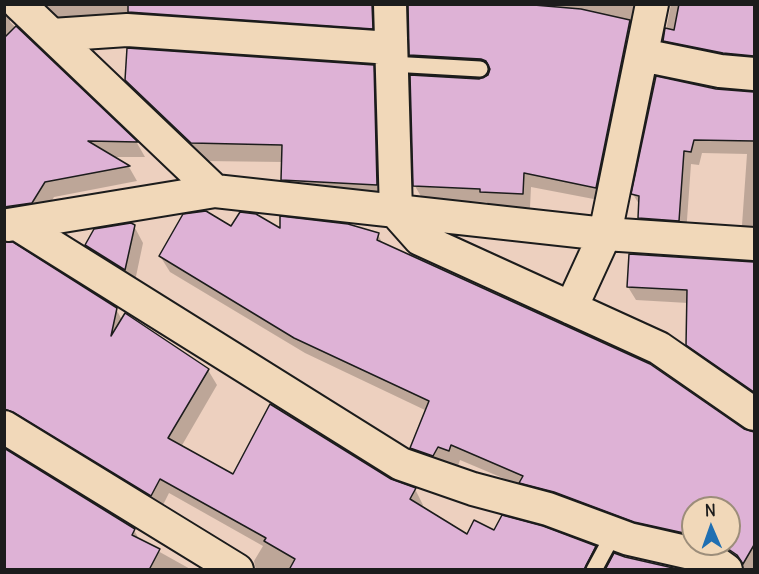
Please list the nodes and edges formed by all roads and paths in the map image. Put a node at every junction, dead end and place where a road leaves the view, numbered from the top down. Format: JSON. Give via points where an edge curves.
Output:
{"nodes":[{"id":1,"x":390,"y":4,"type":"edge"},
{"id":2,"x":652,"y":4,"type":"edge"},
{"id":3,"x":19,"y":5,"type":"edge"},
{"id":4,"x":129,"y":17,"type":"edge"},
{"id":5,"x":4,"y":18,"type":"edge"},
{"id":6,"x":52,"y":35,"type":"junction"},
{"id":7,"x":391,"y":56,"type":"junction"},
{"id":8,"x":642,"y":56,"type":"junction"},
{"id":9,"x":480,"y":69,"type":"dead end"},
{"id":10,"x":754,"y":74,"type":"edge"},
{"id":11,"x":215,"y":191,"type":"junction"},
{"id":12,"x":396,"y":212,"type":"junction"},
{"id":13,"x":11,"y":225,"type":"edge"},
{"id":14,"x":605,"y":234,"type":"junction"},
{"id":15,"x":754,"y":244,"type":"edge"},
{"id":16,"x":572,"y":308,"type":"junction"},
{"id":17,"x":754,"y":414,"type":"edge"},
{"id":18,"x":4,"y":427,"type":"edge"},
{"id":19,"x":614,"y":533,"type":"junction"},
{"id":20,"x":237,"y":570,"type":"edge"},
{"id":21,"x":594,"y":570,"type":"edge"},
{"id":22,"x":726,"y":570,"type":"edge"}],
"edges":[{"from":1,"to":7,"type":"street"},
{"from":2,"to":8,"type":"street"},
{"from":3,"to":5,"type":"street"},
{"from":3,"to":6,"type":"street"},
{"from":4,"to":6,"type":"street"},
{"from":4,"to":7,"type":"street"},
{"from":6,"to":11,"type":"street"},
{"from":7,"to":9,"type":"lane"},
{"from":7,"to":12,"type":"street"},
{"from":8,"to":10,"type":"street"},
{"from":8,"to":14,"type":"street"},
{"from":11,"to":12,"type":"street"},
{"from":11,"to":13,"type":"street"},
{"from":12,"to":14,"type":"street"},
{"from":12,"to":16,"type":"street","via":[[420,238]]},
{"from":13,"to":19,"type":"street","via":[[400,464],[473,489],[548,508]]},
{"from":14,"to":15,"type":"street"},
{"from":14,"to":16,"type":"street"},
{"from":16,"to":17,"type":"street","via":[[659,348]]},
{"from":18,"to":20,"type":"street"},
{"from":19,"to":21,"type":"lane"},
{"from":19,"to":22,"type":"street","via":[[708,557]]}]}
